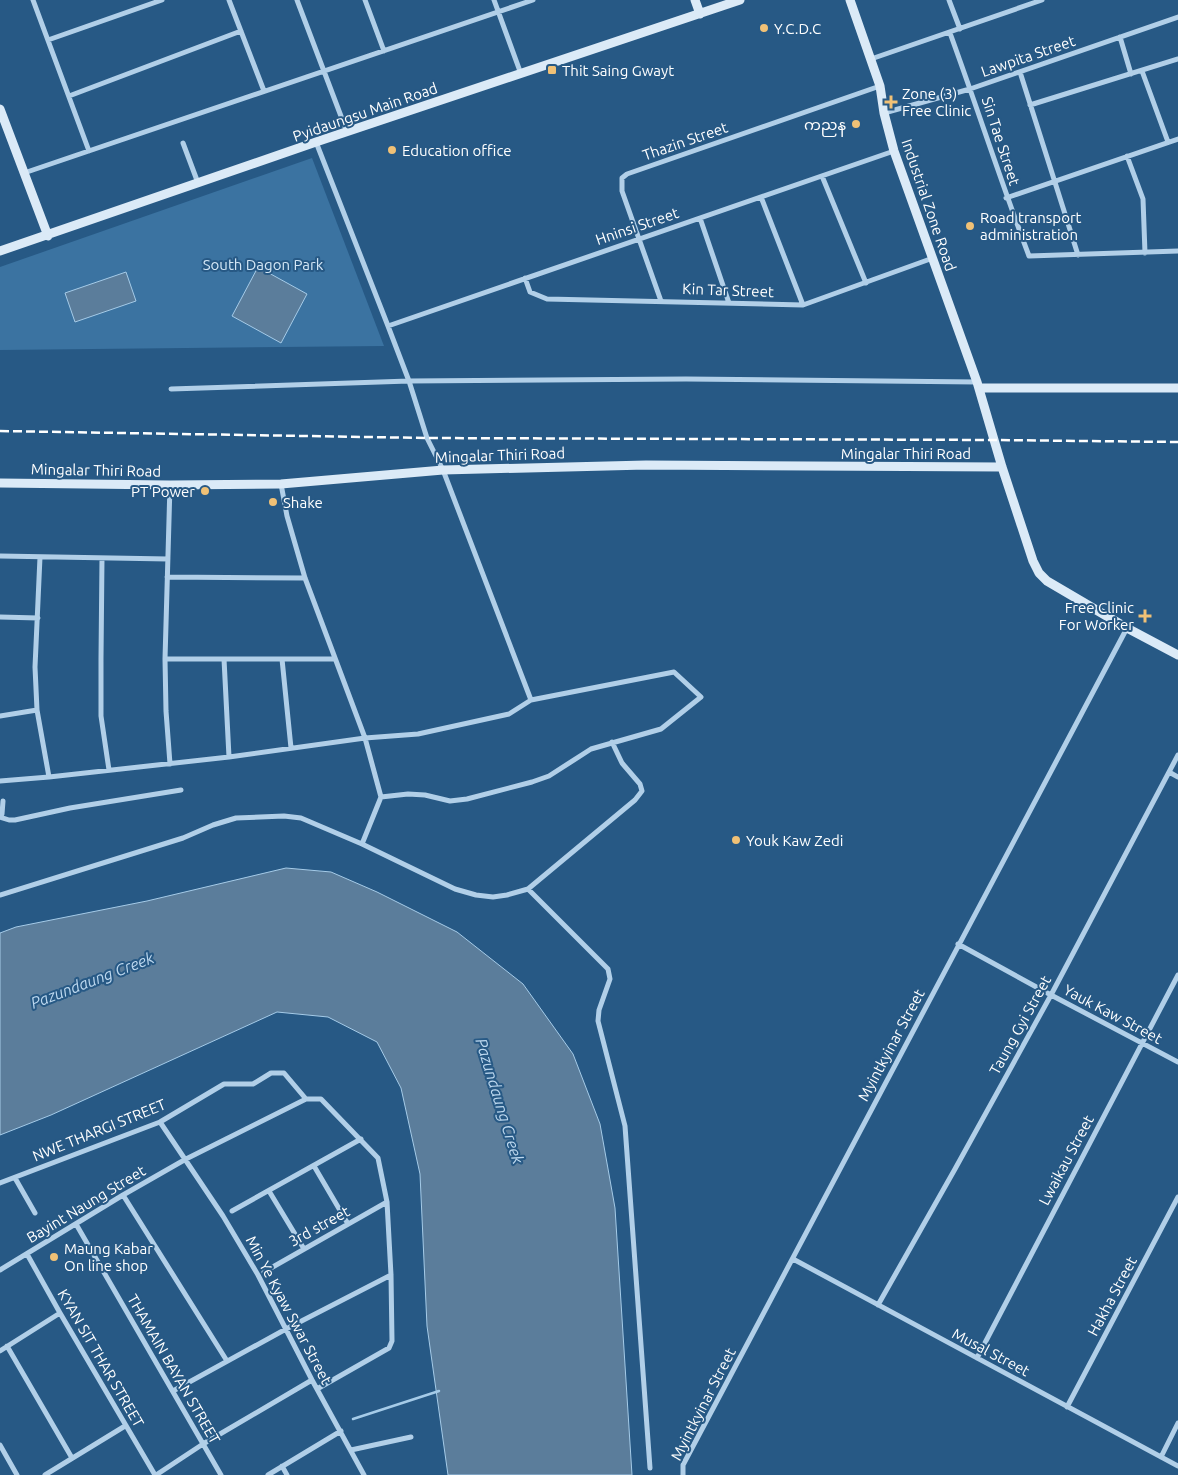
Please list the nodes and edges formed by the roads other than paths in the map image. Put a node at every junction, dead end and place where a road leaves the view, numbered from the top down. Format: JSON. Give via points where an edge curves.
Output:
{"nodes":[{"id":1,"x":34,"y":0,"type":"edge"},
{"id":2,"x":162,"y":0,"type":"edge"},
{"id":3,"x":229,"y":0,"type":"edge"},
{"id":4,"x":297,"y":0,"type":"edge"},
{"id":5,"x":364,"y":0,"type":"edge"},
{"id":6,"x":494,"y":0,"type":"edge"},
{"id":7,"x":533,"y":0,"type":"edge"},
{"id":8,"x":695,"y":0,"type":"edge"},
{"id":9,"x":740,"y":0,"type":"edge"},
{"id":10,"x":850,"y":0,"type":"edge"},
{"id":11,"x":950,"y":0,"type":"edge"},
{"id":12,"x":1042,"y":0,"type":"edge"},
{"id":13,"x":498,"y":12,"type":"junction"},
{"id":14,"x":700,"y":14,"type":"junction"},
{"id":15,"x":1178,"y":17,"type":"edge"},
{"id":16,"x":960,"y":29,"type":"junction"},
{"id":17,"x":241,"y":31,"type":"junction"},
{"id":18,"x":950,"y":33,"type":"junction"},
{"id":19,"x":1120,"y":37,"type":"junction"},
{"id":20,"x":48,"y":40,"type":"junction"},
{"id":21,"x":384,"y":51,"type":"junction"},
{"id":22,"x":872,"y":59,"type":"junction"},
{"id":23,"x":1178,"y":59,"type":"edge"},
{"id":24,"x":324,"y":71,"type":"junction"},
{"id":25,"x":1142,"y":71,"type":"junction"},
{"id":26,"x":1020,"y":72,"type":"junction"},
{"id":27,"x":520,"y":74,"type":"junction"},
{"id":28,"x":1131,"y":74,"type":"junction"},
{"id":29,"x":880,"y":86,"type":"junction"},
{"id":30,"x":970,"y":89,"type":"junction"},
{"id":31,"x":264,"y":92,"type":"junction"},
{"id":32,"x":69,"y":96,"type":"junction"},
{"id":33,"x":1030,"y":105,"type":"junction"},
{"id":34,"x":0,"y":109,"type":"edge"},
{"id":35,"x":884,"y":113,"type":"junction"},
{"id":36,"x":347,"y":132,"type":"junction"},
{"id":37,"x":1178,"y":139,"type":"edge"},
{"id":38,"x":316,"y":142,"type":"junction"},
{"id":39,"x":1168,"y":142,"type":"junction"},
{"id":40,"x":183,"y":143,"type":"dead end"},
{"id":41,"x":89,"y":151,"type":"junction"},
{"id":42,"x":894,"y":151,"type":"junction"},
{"id":43,"x":1127,"y":156,"type":"junction"},
{"id":44,"x":24,"y":173,"type":"junction"},
{"id":45,"x":822,"y":176,"type":"junction"},
{"id":46,"x":1055,"y":181,"type":"junction"},
{"id":47,"x":198,"y":184,"type":"junction"},
{"id":48,"x":761,"y":197,"type":"junction"},
{"id":49,"x":1006,"y":198,"type":"junction"},
{"id":50,"x":700,"y":218,"type":"junction"},
{"id":51,"x":48,"y":236,"type":"junction"},
{"id":52,"x":639,"y":239,"type":"junction"},
{"id":53,"x":0,"y":251,"type":"edge"},
{"id":54,"x":1178,"y":251,"type":"edge"},
{"id":55,"x":1145,"y":252,"type":"junction"},
{"id":56,"x":1078,"y":255,"type":"junction"},
{"id":57,"x":933,"y":258,"type":"junction"},
{"id":58,"x":525,"y":278,"type":"junction"},
{"id":59,"x":866,"y":283,"type":"junction"},
{"id":60,"x":661,"y":301,"type":"junction"},
{"id":61,"x":729,"y":303,"type":"junction"},
{"id":62,"x":803,"y":305,"type":"junction"},
{"id":63,"x":388,"y":326,"type":"junction"},
{"id":64,"x":409,"y":381,"type":"junction"},
{"id":65,"x":978,"y":385,"type":"junction"},
{"id":66,"x":1178,"y":388,"type":"edge"},
{"id":67,"x":171,"y":389,"type":"dead end"},
{"id":68,"x":1002,"y":467,"type":"junction"},
{"id":69,"x":443,"y":470,"type":"junction"},
{"id":70,"x":0,"y":483,"type":"edge"},
{"id":71,"x":170,"y":484,"type":"junction"},
{"id":72,"x":281,"y":484,"type":"junction"},
{"id":73,"x":0,"y":556,"type":"edge"},
{"id":74,"x":40,"y":557,"type":"junction"},
{"id":75,"x":102,"y":558,"type":"junction"},
{"id":76,"x":168,"y":559,"type":"junction"},
{"id":77,"x":167,"y":577,"type":"junction"},
{"id":78,"x":305,"y":578,"type":"junction"},
{"id":79,"x":0,"y":617,"type":"edge"},
{"id":80,"x":38,"y":618,"type":"junction"},
{"id":81,"x":1127,"y":628,"type":"junction"},
{"id":82,"x":1178,"y":655,"type":"edge"},
{"id":83,"x":165,"y":659,"type":"junction"},
{"id":84,"x":224,"y":659,"type":"junction"},
{"id":85,"x":282,"y":659,"type":"junction"},
{"id":86,"x":334,"y":659,"type":"junction"},
{"id":87,"x":531,"y":700,"type":"junction"},
{"id":88,"x":37,"y":710,"type":"junction"},
{"id":89,"x":0,"y":716,"type":"edge"},
{"id":90,"x":365,"y":738,"type":"junction"},
{"id":91,"x":612,"y":742,"type":"junction"},
{"id":92,"x":291,"y":748,"type":"junction"},
{"id":93,"x":1178,"y":755,"type":"edge"},
{"id":94,"x":229,"y":757,"type":"junction"},
{"id":95,"x":170,"y":764,"type":"junction"},
{"id":96,"x":109,"y":770,"type":"junction"},
{"id":97,"x":1169,"y":772,"type":"junction"},
{"id":98,"x":49,"y":777,"type":"junction"},
{"id":99,"x":1178,"y":777,"type":"edge"},
{"id":100,"x":0,"y":781,"type":"edge"},
{"id":101,"x":181,"y":790,"type":"dead end"},
{"id":102,"x":381,"y":797,"type":"junction"},
{"id":103,"x":3,"y":801,"type":"dead end"},
{"id":104,"x":0,"y":817,"type":"edge"},
{"id":105,"x":362,"y":844,"type":"junction"},
{"id":106,"x":528,"y":889,"type":"junction"},
{"id":107,"x":0,"y":895,"type":"edge"},
{"id":108,"x":958,"y":944,"type":"junction"},
{"id":109,"x":1178,"y":975,"type":"edge"},
{"id":110,"x":1051,"y":995,"type":"junction"},
{"id":111,"x":1141,"y":1042,"type":"junction"},
{"id":112,"x":1178,"y":1062,"type":"edge"},
{"id":113,"x":306,"y":1099,"type":"junction"},
{"id":114,"x":160,"y":1122,"type":"junction"},
{"id":115,"x":361,"y":1139,"type":"junction"},
{"id":116,"x":186,"y":1159,"type":"junction"},
{"id":117,"x":314,"y":1166,"type":"junction"},
{"id":118,"x":15,"y":1178,"type":"junction"},
{"id":119,"x":0,"y":1183,"type":"edge"},
{"id":120,"x":269,"y":1191,"type":"junction"},
{"id":121,"x":123,"y":1195,"type":"junction"},
{"id":122,"x":1178,"y":1197,"type":"edge"},
{"id":123,"x":387,"y":1202,"type":"junction"},
{"id":124,"x":232,"y":1211,"type":"dead end"},
{"id":125,"x":35,"y":1213,"type":"dead end"},
{"id":126,"x":76,"y":1224,"type":"junction"},
{"id":127,"x":348,"y":1224,"type":"junction"},
{"id":128,"x":304,"y":1249,"type":"junction"},
{"id":129,"x":27,"y":1254,"type":"junction"},
{"id":130,"x":793,"y":1259,"type":"junction"},
{"id":131,"x":0,"y":1270,"type":"edge"},
{"id":132,"x":264,"y":1272,"type":"dead end"},
{"id":133,"x":390,"y":1276,"type":"junction"},
{"id":134,"x":878,"y":1305,"type":"junction"},
{"id":135,"x":60,"y":1313,"type":"junction"},
{"id":136,"x":286,"y":1329,"type":"junction"},
{"id":137,"x":8,"y":1346,"type":"junction"},
{"id":138,"x":0,"y":1351,"type":"edge"},
{"id":139,"x":977,"y":1358,"type":"junction"},
{"id":140,"x":227,"y":1361,"type":"junction"},
{"id":141,"x":312,"y":1380,"type":"junction"},
{"id":142,"x":318,"y":1389,"type":"junction"},
{"id":143,"x":173,"y":1391,"type":"junction"},
{"id":144,"x":1067,"y":1406,"type":"junction"},
{"id":145,"x":1178,"y":1423,"type":"edge"},
{"id":146,"x":126,"y":1426,"type":"junction"},
{"id":147,"x":341,"y":1431,"type":"junction"},
{"id":148,"x":411,"y":1437,"type":"dead end"},
{"id":149,"x":203,"y":1444,"type":"junction"},
{"id":150,"x":0,"y":1445,"type":"edge"},
{"id":151,"x":351,"y":1450,"type":"junction"},
{"id":152,"x":1160,"y":1456,"type":"junction"},
{"id":153,"x":72,"y":1458,"type":"junction"},
{"id":154,"x":282,"y":1466,"type":"junction"},
{"id":155,"x":1178,"y":1466,"type":"edge"},
{"id":156,"x":650,"y":1468,"type":"dead end"},
{"id":157,"x":17,"y":1475,"type":"edge"},
{"id":158,"x":45,"y":1475,"type":"edge"},
{"id":159,"x":155,"y":1475,"type":"edge"},
{"id":160,"x":221,"y":1475,"type":"edge"},
{"id":161,"x":268,"y":1475,"type":"edge"},
{"id":162,"x":287,"y":1475,"type":"edge"},
{"id":163,"x":364,"y":1475,"type":"edge"},
{"id":164,"x":683,"y":1475,"type":"edge"}],
"edges":[{"from":1,"to":20,"type":"street"},
{"from":2,"to":20,"type":"street"},
{"from":3,"to":17,"type":"street"},
{"from":4,"to":24,"type":"street"},
{"from":5,"to":21,"type":"street"},
{"from":6,"to":13,"type":"street"},
{"from":7,"to":13,"type":"street"},
{"from":8,"to":14,"type":"street"},
{"from":9,"to":14,"type":"street","name":"Pyidaungsu Main Road"},
{"from":10,"to":22,"type":"street","name":"Industrial Zone Road"},
{"from":11,"to":16,"type":"street"},
{"from":12,"to":16,"type":"street"},
{"from":13,"to":21,"type":"street"},
{"from":13,"to":27,"type":"street"},
{"from":14,"to":27,"type":"street","name":"Pyidaungsu Main Road"},
{"from":15,"to":19,"type":"street","name":"Lawpita Street"},
{"from":16,"to":18,"type":"street"},
{"from":17,"to":31,"type":"street"},
{"from":17,"to":32,"type":"street"},
{"from":18,"to":22,"type":"street"},
{"from":18,"to":30,"type":"street","name":"Sin Tae Street"},
{"from":19,"to":26,"type":"street","name":"Lawpita Street"},
{"from":19,"to":28,"type":"street"},
{"from":20,"to":32,"type":"street"},
{"from":21,"to":24,"type":"street"},
{"from":22,"to":29,"type":"street","name":"Industrial Zone Road"},
{"from":23,"to":25,"type":"street"},
{"from":24,"to":31,"type":"street"},
{"from":24,"to":36,"type":"street"},
{"from":25,"to":28,"type":"street"},
{"from":25,"to":39,"type":"street"},
{"from":26,"to":30,"type":"street","name":"Lawpita Street"},
{"from":26,"to":33,"type":"street"},
{"from":27,"to":36,"type":"street","name":"Pyidaungsu Main Road"},
{"from":28,"to":33,"type":"street"},
{"from":29,"to":35,"type":"street","name":"Industrial Zone Road"},
{"from":29,"to":52,"type":"street","name":"Thazin Street","via":[[627,174],[622,178],[622,191]]},
{"from":30,"to":35,"type":"street","name":"Lawpita Street"},
{"from":30,"to":49,"type":"street","name":"Sin Tae Street"},
{"from":31,"to":41,"type":"street"},
{"from":32,"to":41,"type":"street"},
{"from":33,"to":46,"type":"street"},
{"from":34,"to":44,"type":"street"},
{"from":35,"to":42,"type":"street","name":"Industrial Zone Road"},
{"from":36,"to":38,"type":"street","name":"Pyidaungsu Main Road"},
{"from":37,"to":39,"type":"street"},
{"from":38,"to":47,"type":"street","name":"Pyidaungsu Main Road"},
{"from":38,"to":63,"type":"street"},
{"from":39,"to":43,"type":"street"},
{"from":40,"to":47,"type":"street"},
{"from":41,"to":44,"type":"street"},
{"from":42,"to":45,"type":"street","name":"Hninsi Street"},
{"from":42,"to":57,"type":"street","name":"Industrial Zone Road"},
{"from":43,"to":46,"type":"street"},
{"from":43,"to":55,"type":"street","via":[[1143,199]]},
{"from":44,"to":51,"type":"street"},
{"from":45,"to":48,"type":"street","name":"Hninsi Street"},
{"from":45,"to":59,"type":"street"},
{"from":46,"to":49,"type":"street"},
{"from":46,"to":56,"type":"street"},
{"from":47,"to":51,"type":"street","name":"Pyidaungsu Main Road"},
{"from":48,"to":50,"type":"street","name":"Hninsi Street"},
{"from":48,"to":62,"type":"street"},
{"from":49,"to":56,"type":"street","name":"Sin Tae Street","via":[[1029,256]]},
{"from":50,"to":52,"type":"street","name":"Hninsi Street"},
{"from":50,"to":61,"type":"street"},
{"from":51,"to":53,"type":"street","name":"Pyidaungsu Main Road"},
{"from":52,"to":58,"type":"street","name":"Hninsi Street"},
{"from":52,"to":60,"type":"street","name":"Thazin Street"},
{"from":54,"to":55,"type":"street"},
{"from":55,"to":56,"type":"street"},
{"from":57,"to":59,"type":"street","name":"Kin Tar Street"},
{"from":57,"to":65,"type":"street","name":"Industrial Zone Road"},
{"from":58,"to":60,"type":"street","name":"Kin Tar Street","via":[[530,292],[546,299]]},
{"from":58,"to":63,"type":"street","name":"Hninsi Street"},
{"from":59,"to":62,"type":"street","name":"Kin Tar Street"},
{"from":60,"to":61,"type":"street","name":"Kin Tar Street"},
{"from":61,"to":62,"type":"street","name":"Kin Tar Street"},
{"from":63,"to":64,"type":"street"},
{"from":64,"to":65,"type":"street","via":[[686,379]]},
{"from":64,"to":67,"type":"street"},
{"from":64,"to":69,"type":"street","via":[[427,438]]},
{"from":65,"to":66,"type":"street"},
{"from":65,"to":68,"type":"street","name":"Industrial Zone Road"},
{"from":68,"to":69,"type":"street","name":"Mingalar Thiri Road","via":[[646,465]]},
{"from":68,"to":81,"type":"street","name":"Industrial Zone Road","via":[[1039,573],[1047,581]]},
{"from":69,"to":72,"type":"street","name":"Mingalar Thiri Road"},
{"from":69,"to":87,"type":"street"},
{"from":70,"to":71,"type":"street","name":"Mingalar Thiri Road"},
{"from":71,"to":72,"type":"street","name":"Mingalar Thiri Road"},
{"from":71,"to":76,"type":"street"},
{"from":72,"to":78,"type":"street"},
{"from":73,"to":74,"type":"street"},
{"from":74,"to":75,"type":"street"},
{"from":74,"to":80,"type":"street"},
{"from":75,"to":76,"type":"street"},
{"from":75,"to":96,"type":"street","via":[[101,716]]},
{"from":76,"to":77,"type":"street"},
{"from":77,"to":78,"type":"street"},
{"from":77,"to":83,"type":"street"},
{"from":78,"to":86,"type":"street"},
{"from":79,"to":80,"type":"street"},
{"from":80,"to":88,"type":"street"},
{"from":81,"to":82,"type":"street","name":"Industrial Zone Road"},
{"from":81,"to":108,"type":"street","name":"Myintkyinar Street"},
{"from":83,"to":84,"type":"street"},
{"from":83,"to":95,"type":"street"},
{"from":84,"to":85,"type":"street"},
{"from":84,"to":94,"type":"street"},
{"from":85,"to":86,"type":"street"},
{"from":85,"to":92,"type":"street"},
{"from":86,"to":90,"type":"street"},
{"from":87,"to":90,"type":"street","via":[[509,714],[418,734]]},
{"from":87,"to":91,"type":"street","via":[[674,672],[701,697],[661,729]]},
{"from":88,"to":89,"type":"street"},
{"from":88,"to":98,"type":"street"},
{"from":90,"to":92,"type":"street"},
{"from":90,"to":102,"type":"street"},
{"from":91,"to":102,"type":"street","via":[[590,749],[549,776],[467,799],[450,801],[408,794]]},
{"from":91,"to":106,"type":"street","via":[[642,791],[636,800]]},
{"from":92,"to":94,"type":"street"},
{"from":93,"to":97,"type":"street","name":"Taung Gyi Street"},
{"from":94,"to":95,"type":"street"},
{"from":95,"to":96,"type":"street"},
{"from":96,"to":98,"type":"street"},
{"from":97,"to":99,"type":"street"},
{"from":97,"to":110,"type":"street","name":"Taung Gyi Street"},
{"from":98,"to":100,"type":"street"},
{"from":101,"to":104,"type":"street","via":[[15,820]]},
{"from":102,"to":105,"type":"street"},
{"from":103,"to":104,"type":"street"},
{"from":105,"to":106,"type":"street","via":[[455,889],[476,895],[494,897]]},
{"from":105,"to":107,"type":"street","via":[[301,818],[236,818],[183,838]]},
{"from":106,"to":156,"type":"street","via":[[608,969],[610,978],[598,1021],[625,1126]]},
{"from":108,"to":110,"type":"street","name":"Yauk Kaw Street"},
{"from":108,"to":130,"type":"street","name":"Myintkyinar Street"},
{"from":109,"to":111,"type":"street","name":"Lwaikau Street"},
{"from":110,"to":111,"type":"street","name":"Yauk Kaw Street"},
{"from":110,"to":134,"type":"street","name":"Taung Gyi Street"},
{"from":111,"to":112,"type":"street","name":"Yauk Kaw Street"},
{"from":111,"to":139,"type":"street","name":"Lwaikau Street"},
{"from":113,"to":114,"type":"street","name":"NWE THARGI STREET","via":[[287,1075],[270,1073],[253,1084],[224,1084]]},
{"from":113,"to":115,"type":"street","via":[[321,1099]]},
{"from":113,"to":116,"type":"street","name":"Bayint Naung Street"},
{"from":114,"to":116,"type":"street","name":"Min Ye Kyaw Swar Street"},
{"from":114,"to":118,"type":"street","name":"NWE THARGI STREET"},
{"from":115,"to":117,"type":"street"},
{"from":115,"to":123,"type":"street","via":[[378,1158]]},
{"from":116,"to":121,"type":"street","name":"Bayint Naung Street"},
{"from":116,"to":136,"type":"street","name":"Min Ye Kyaw Swar Street","via":[[258,1275]]},
{"from":117,"to":120,"type":"street"},
{"from":117,"to":127,"type":"street"},
{"from":118,"to":119,"type":"street","name":"NWE THARGI STREET"},
{"from":118,"to":125,"type":"street"},
{"from":120,"to":124,"type":"street"},
{"from":120,"to":128,"type":"street"},
{"from":121,"to":126,"type":"street","name":"Bayint Naung Street"},
{"from":121,"to":140,"type":"street"},
{"from":122,"to":144,"type":"street","name":"Hakha Street"},
{"from":123,"to":127,"type":"street","name":"3rd street"},
{"from":123,"to":133,"type":"street"},
{"from":126,"to":129,"type":"street","name":"Bayint Naung Street"},
{"from":126,"to":143,"type":"street","name":"THAMAIN BAYAN STREET"},
{"from":127,"to":128,"type":"street","name":"3rd street"},
{"from":128,"to":132,"type":"street","name":"3rd street"},
{"from":129,"to":131,"type":"street","name":"Bayint Naung Street"},
{"from":129,"to":135,"type":"street","name":"KYAN SIT THAR STREET"},
{"from":130,"to":134,"type":"street","name":"Musal Street"},
{"from":130,"to":164,"type":"street","name":"Myintkyinar Street","via":[[683,1464]]},
{"from":133,"to":136,"type":"street"},
{"from":133,"to":142,"type":"street","via":[[391,1345]]},
{"from":134,"to":139,"type":"street","name":"Musal Street"},
{"from":135,"to":137,"type":"street"},
{"from":135,"to":146,"type":"street","name":"KYAN SIT THAR STREET"},
{"from":136,"to":140,"type":"street"},
{"from":136,"to":141,"type":"street","name":"Min Ye Kyaw Swar Street"},
{"from":137,"to":138,"type":"street"},
{"from":137,"to":153,"type":"street"},
{"from":139,"to":144,"type":"street","name":"Musal Street"},
{"from":140,"to":143,"type":"street"},
{"from":141,"to":142,"type":"street","name":"Min Ye Kyaw Swar Street"},
{"from":141,"to":149,"type":"street"},
{"from":142,"to":147,"type":"street","name":"Min Ye Kyaw Swar Street"},
{"from":143,"to":149,"type":"street","name":"THAMAIN BAYAN STREET"},
{"from":144,"to":152,"type":"street","name":"Musal Street"},
{"from":145,"to":152,"type":"street"},
{"from":146,"to":153,"type":"street"},
{"from":146,"to":159,"type":"street","name":"KYAN SIT THAR STREET"},
{"from":147,"to":151,"type":"street","name":"Min Ye Kyaw Swar Street"},
{"from":147,"to":154,"type":"street"},
{"from":148,"to":151,"type":"street"},
{"from":149,"to":159,"type":"street"},
{"from":149,"to":160,"type":"street","name":"THAMAIN BAYAN STREET"},
{"from":150,"to":157,"type":"street"},
{"from":151,"to":163,"type":"street","name":"Min Ye Kyaw Swar Street"},
{"from":152,"to":155,"type":"street","name":"Musal Street"},
{"from":153,"to":158,"type":"street"},
{"from":154,"to":161,"type":"street"},
{"from":154,"to":162,"type":"street"}]}
